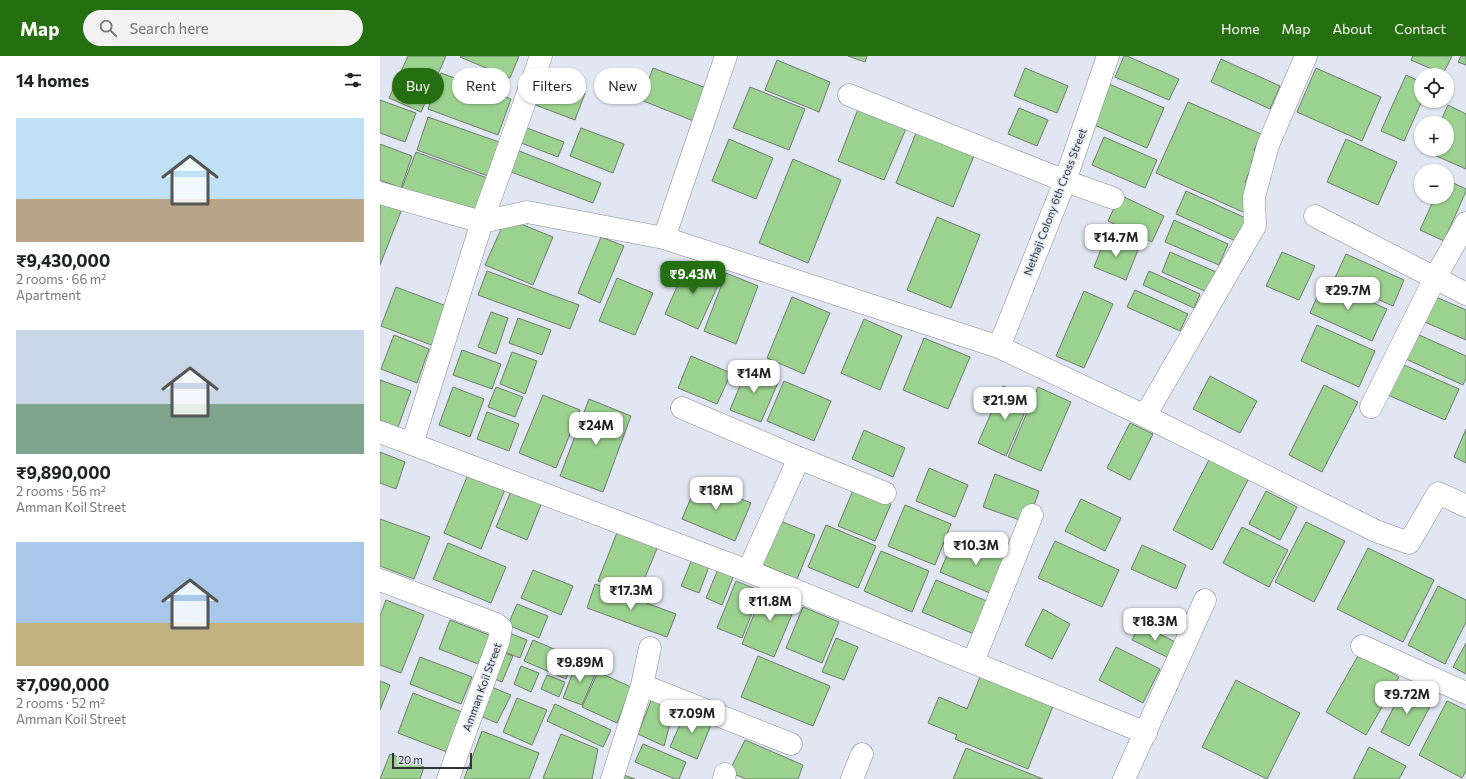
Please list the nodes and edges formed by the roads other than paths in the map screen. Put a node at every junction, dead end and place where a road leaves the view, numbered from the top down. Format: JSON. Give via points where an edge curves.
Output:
{"nodes":[{"id":1,"x":541,"y":56,"type":"edge"},
{"id":2,"x":726,"y":56,"type":"edge"},
{"id":3,"x":1108,"y":56,"type":"edge"},
{"id":4,"x":1306,"y":56,"type":"edge"},
{"id":5,"x":849,"y":95,"type":"dead end"},
{"id":6,"x":1065,"y":181,"type":"junction"},
{"id":7,"x":380,"y":193,"type":"edge"},
{"id":8,"x":1113,"y":198,"type":"dead end"},
{"id":9,"x":1315,"y":216,"type":"dead end"},
{"id":10,"x":482,"y":222,"type":"junction"},
{"id":11,"x":1466,"y":223,"type":"edge"},
{"id":12,"x":664,"y":238,"type":"junction"},
{"id":13,"x":1435,"y":278,"type":"junction"},
{"id":14,"x":1466,"y":294,"type":"edge"},
{"id":15,"x":999,"y":347,"type":"junction"},
{"id":16,"x":1371,"y":406,"type":"dead end"},
{"id":17,"x":682,"y":408,"type":"dead end"},
{"id":18,"x":1145,"y":416,"type":"junction"},
{"id":19,"x":380,"y":432,"type":"edge"},
{"id":20,"x":412,"y":444,"type":"junction"},
{"id":21,"x":799,"y":458,"type":"junction"},
{"id":22,"x":885,"y":492,"type":"dead end"},
{"id":23,"x":1466,"y":506,"type":"edge"},
{"id":24,"x":1032,"y":515,"type":"dead end"},
{"id":25,"x":748,"y":571,"type":"junction"},
{"id":26,"x":380,"y":580,"type":"edge"},
{"id":27,"x":1205,"y":600,"type":"dead end"},
{"id":28,"x":1362,"y":646,"type":"dead end"},
{"id":29,"x":650,"y":648,"type":"dead end"},
{"id":30,"x":973,"y":662,"type":"junction"},
{"id":31,"x":642,"y":685,"type":"junction"},
{"id":32,"x":1466,"y":693,"type":"edge"},
{"id":33,"x":1146,"y":733,"type":"junction"},
{"id":34,"x":791,"y":744,"type":"dead end"},
{"id":35,"x":862,"y":754,"type":"dead end"},
{"id":36,"x":448,"y":779,"type":"edge"},
{"id":37,"x":612,"y":779,"type":"edge"},
{"id":38,"x":852,"y":779,"type":"edge"},
{"id":39,"x":1124,"y":779,"type":"edge"}],
"edges":[{"from":1,"to":10,"type":"street"},
{"from":2,"to":12,"type":"street"},
{"from":3,"to":6,"type":"street","name":"Nethaji Colony 6th Cross Street"},
{"from":4,"to":18,"type":"street","via":[[1268,145],[1254,197],[1255,226]]},
{"from":5,"to":6,"type":"street"},
{"from":6,"to":8,"type":"street"},
{"from":6,"to":15,"type":"street","name":"Nethaji Colony 6th Cross Street"},
{"from":7,"to":10,"type":"street"},
{"from":9,"to":13,"type":"street"},
{"from":10,"to":12,"type":"street","via":[[527,212]]},
{"from":10,"to":20,"type":"street"},
{"from":11,"to":13,"type":"street"},
{"from":12,"to":15,"type":"street"},
{"from":13,"to":14,"type":"street"},
{"from":13,"to":16,"type":"street"},
{"from":15,"to":18,"type":"street"},
{"from":17,"to":21,"type":"street"},
{"from":18,"to":23,"type":"street","via":[[1376,531],[1409,543],[1438,493]]},
{"from":19,"to":20,"type":"street"},
{"from":20,"to":25,"type":"street"},
{"from":21,"to":22,"type":"street"},
{"from":21,"to":25,"type":"street"},
{"from":24,"to":30,"type":"street"},
{"from":25,"to":30,"type":"street"},
{"from":26,"to":36,"type":"street","name":"Amman Koil Street","via":[[501,628],[499,640]]},
{"from":27,"to":33,"type":"street"},
{"from":28,"to":32,"type":"street"},
{"from":29,"to":31,"type":"street"},
{"from":30,"to":33,"type":"street"},
{"from":31,"to":34,"type":"street"},
{"from":31,"to":37,"type":"street"},
{"from":33,"to":39,"type":"street"},
{"from":35,"to":38,"type":"street"}]}
